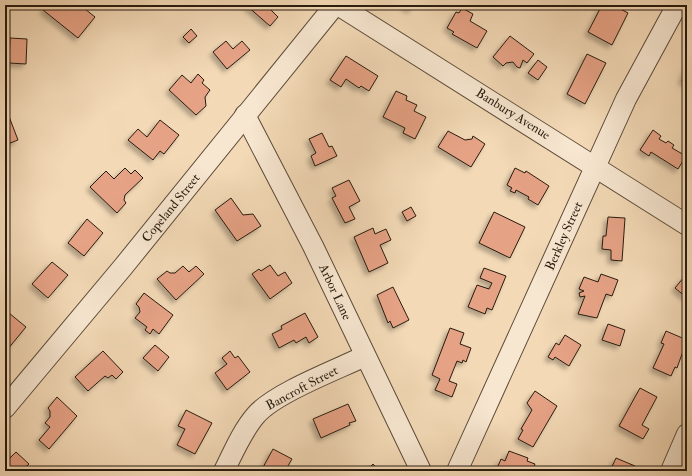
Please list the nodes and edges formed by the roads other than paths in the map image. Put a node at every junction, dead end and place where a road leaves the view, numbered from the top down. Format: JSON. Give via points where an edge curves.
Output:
{"nodes":[{"id":1,"x":335,"y":5,"type":"edge"},
{"id":2,"x":338,"y":5,"type":"edge"},
{"id":3,"x":677,"y":5,"type":"edge"},
{"id":4,"x":245,"y":115,"type":"junction"},
{"id":5,"x":596,"y":166,"type":"junction"},
{"id":6,"x":687,"y":225,"type":"edge"},
{"id":7,"x":365,"y":356,"type":"junction"},
{"id":8,"x":5,"y":408,"type":"edge"},
{"id":9,"x":687,"y":434,"type":"edge"},
{"id":10,"x":224,"y":471,"type":"edge"},
{"id":11,"x":420,"y":471,"type":"edge"},
{"id":12,"x":457,"y":471,"type":"edge"},
{"id":13,"x":671,"y":471,"type":"edge"}],
"edges":[{"from":1,"to":4,"type":"street","name":"Copeland Street"},
{"from":2,"to":5,"type":"street","name":"Banbury Avenue"},
{"from":3,"to":5,"type":"street","name":"Berkley Street","via":[[626,99]]},
{"from":4,"to":7,"type":"street","name":"Arbor Lane","via":[[313,246]]},
{"from":4,"to":8,"type":"street","name":"Copeland Street"},
{"from":5,"to":6,"type":"street","name":"Banbury Avenue"},
{"from":5,"to":12,"type":"street","name":"Berkley Street"},
{"from":7,"to":10,"type":"street","name":"Bancroft Street","via":[[291,391],[264,407],[243,435]]},
{"from":7,"to":11,"type":"street","name":"Arbor Lane"},
{"from":9,"to":13,"type":"street"}]}
